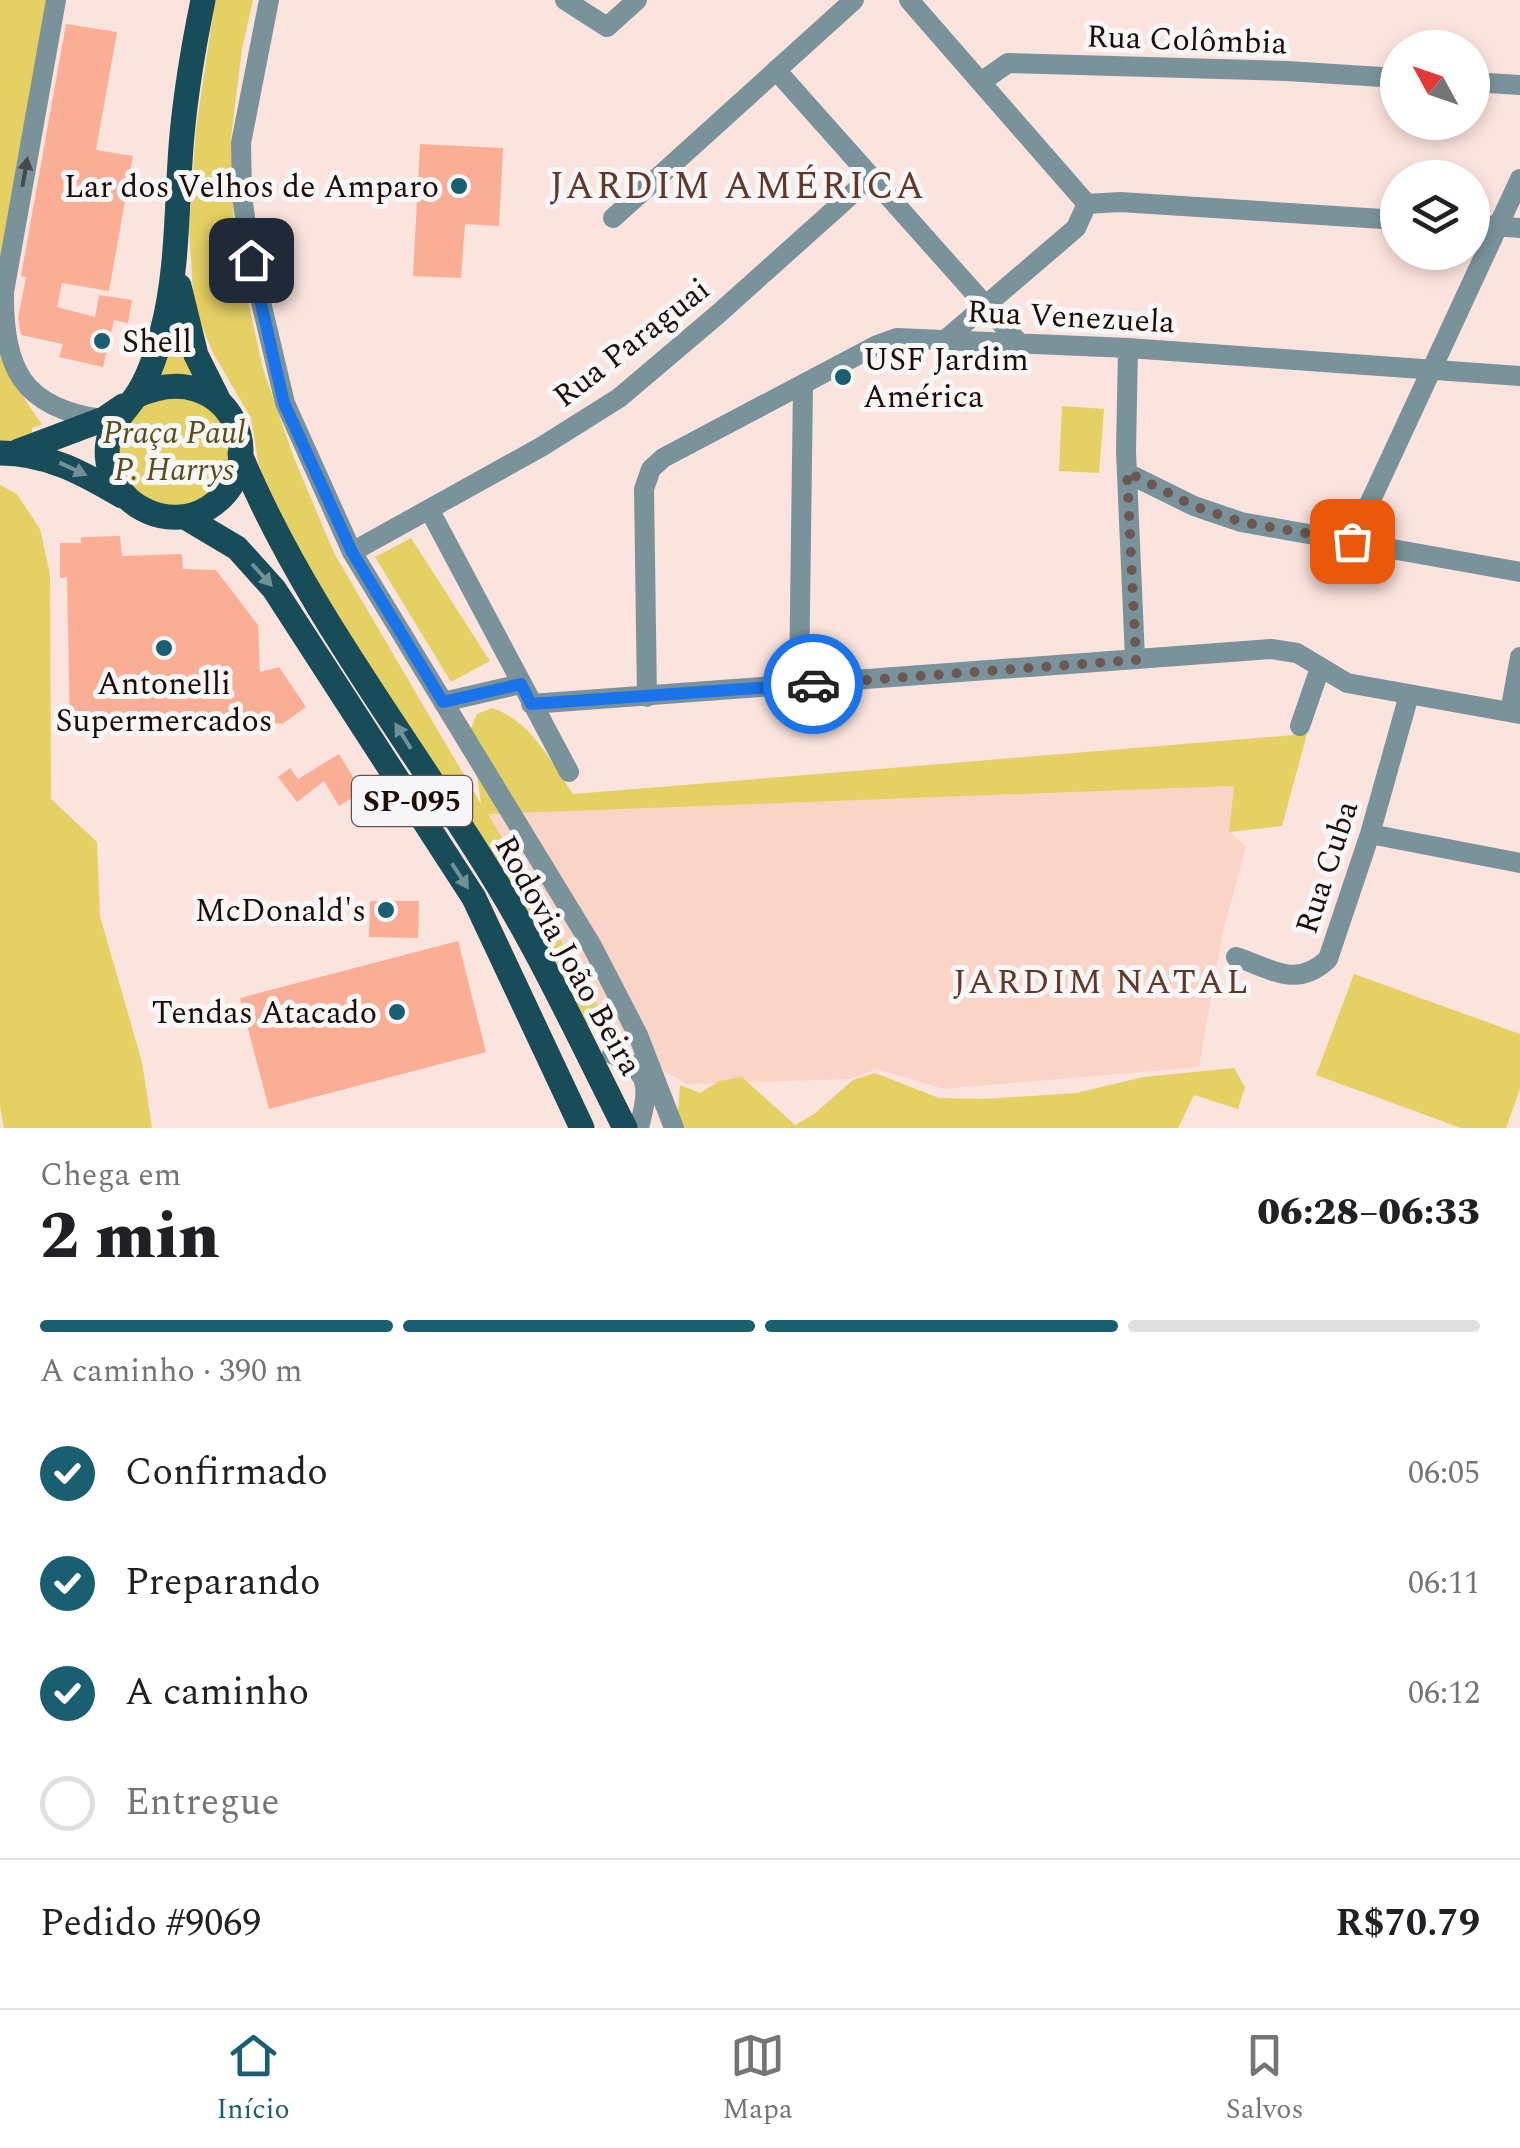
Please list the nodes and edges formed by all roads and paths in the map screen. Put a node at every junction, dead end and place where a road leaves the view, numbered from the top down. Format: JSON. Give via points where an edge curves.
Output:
{"nodes":[{"id":1,"x":56,"y":0,"type":"edge"},
{"id":2,"x":203,"y":0,"type":"edge"},
{"id":3,"x":268,"y":0,"type":"edge"},
{"id":4,"x":565,"y":0,"type":"edge"},
{"id":5,"x":637,"y":0,"type":"edge"},
{"id":6,"x":854,"y":0,"type":"edge"},
{"id":7,"x":909,"y":0,"type":"edge"},
{"id":8,"x":776,"y":70,"type":"junction"},
{"id":9,"x":1380,"y":77,"type":"edge"},
{"id":10,"x":981,"y":82,"type":"junction"},
{"id":11,"x":1490,"y":83,"type":"edge"},
{"id":12,"x":1520,"y":85,"type":"edge"},
{"id":13,"x":871,"y":176,"type":"junction"},
{"id":14,"x":1520,"y":178,"type":"edge"},
{"id":15,"x":1087,"y":204,"type":"junction"},
{"id":16,"x":613,"y":218,"type":"dead end"},
{"id":17,"x":1380,"y":219,"type":"edge"},
{"id":18,"x":1490,"y":225,"type":"edge"},
{"id":19,"x":1498,"y":226,"type":"junction"},
{"id":20,"x":1520,"y":228,"type":"edge"},
{"id":21,"x":174,"y":251,"type":"junction"},
{"id":22,"x":986,"y":306,"type":"junction"},
{"id":23,"x":945,"y":340,"type":"junction"},
{"id":24,"x":1019,"y":343,"type":"junction"},
{"id":25,"x":1128,"y":348,"type":"junction"},
{"id":26,"x":1432,"y":370,"type":"junction"},
{"id":27,"x":1520,"y":376,"type":"edge"},
{"id":28,"x":803,"y":385,"type":"junction"},
{"id":29,"x":132,"y":399,"type":"junction"},
{"id":30,"x":220,"y":403,"type":"junction"},
{"id":31,"x":104,"y":419,"type":"junction"},
{"id":32,"x":7,"y":453,"type":"edge"},
{"id":33,"x":240,"y":454,"type":"junction"},
{"id":34,"x":1127,"y":472,"type":"junction"},
{"id":35,"x":126,"y":498,"type":"junction"},
{"id":36,"x":428,"y":509,"type":"junction"},
{"id":37,"x":185,"y":517,"type":"junction"},
{"id":38,"x":1352,"y":541,"type":"junction"},
{"id":39,"x":352,"y":552,"type":"junction"},
{"id":40,"x":1520,"y":572,"type":"edge"},
{"id":41,"x":1520,"y":656,"type":"edge"},
{"id":42,"x":1136,"y":660,"type":"junction"},
{"id":43,"x":1320,"y":668,"type":"junction"},
{"id":44,"x":521,"y":684,"type":"junction"},
{"id":45,"x":799,"y":686,"type":"junction"},
{"id":46,"x":1408,"y":695,"type":"junction"},
{"id":47,"x":647,"y":697,"type":"junction"},
{"id":48,"x":443,"y":702,"type":"junction"},
{"id":49,"x":531,"y":704,"type":"junction"},
{"id":50,"x":1515,"y":713,"type":"edge"},
{"id":51,"x":1300,"y":726,"type":"dead end"},
{"id":52,"x":569,"y":772,"type":"dead end"},
{"id":53,"x":1370,"y":834,"type":"junction"},
{"id":54,"x":1520,"y":863,"type":"edge"},
{"id":55,"x":1236,"y":957,"type":"dead end"},
{"id":56,"x":638,"y":1036,"type":"junction"},
{"id":57,"x":602,"y":1058,"type":"junction"},
{"id":58,"x":564,"y":1088,"type":"junction"},
{"id":59,"x":673,"y":1126,"type":"edge"},
{"id":60,"x":630,"y":1127,"type":"edge"},
{"id":61,"x":582,"y":1128,"type":"edge"}],
"edges":[{"from":31,"to":1,"type":"street","one_way":true,"via":[[59,410],[38,398],[11,360],[4,332],[4,292]]},
{"from":2,"to":21,"type":"main road","number":"SP-095","via":[[182,130]]},
{"from":3,"to":39,"type":"street","via":[[241,143],[251,260],[284,403]]},
{"from":4,"to":5,"type":"street","via":[[607,27]]},
{"from":6,"to":8,"type":"street"},
{"from":7,"to":10,"type":"street"},
{"from":8,"to":13,"type":"street"},
{"from":8,"to":16,"type":"street"},
{"from":9,"to":10,"type":"street","name":"Rua Colômbia","via":[[1008,64]]},
{"from":10,"to":15,"type":"street"},
{"from":11,"to":12,"type":"street"},
{"from":13,"to":22,"type":"street"},
{"from":13,"to":36,"type":"street","name":"Rua Paraguai","via":[[619,398]]},
{"from":14,"to":19,"type":"street"},
{"from":15,"to":17,"type":"street"},
{"from":15,"to":22,"type":"street","via":[[1076,228]]},
{"from":18,"to":19,"type":"street"},
{"from":19,"to":20,"type":"street"},
{"from":19,"to":26,"type":"street"},
{"from":21,"to":29,"type":"main road","number":"SP-095","via":[[159,343]]},
{"from":21,"to":30,"type":"main road","number":"SP-095","via":[[196,355]]},
{"from":22,"to":23,"type":"street"},
{"from":22,"to":24,"type":"street"},
{"from":23,"to":24,"type":"street","name":"Rua Venezuela"},
{"from":23,"to":28,"type":"street","name":"Rua Venezuela","via":[[897,338]]},
{"from":24,"to":25,"type":"street","name":"Rua Venezuela"},
{"from":25,"to":26,"type":"street","name":"Rua Venezuela"},
{"from":25,"to":34,"type":"street"},
{"from":26,"to":27,"type":"street","name":"Rua Venezuela"},
{"from":26,"to":38,"type":"street"},
{"from":28,"to":45,"type":"street"},
{"from":28,"to":47,"type":"street","name":"Rua Venezuela","via":[[652,469],[644,488]]},
{"from":29,"to":30,"type":"main road","via":[[180,384]]},
{"from":29,"to":31,"type":"main road"},
{"from":29,"to":35,"type":"main road","number":"SP-095","via":[[108,440],[114,482]]},
{"from":30,"to":33,"type":"main road","number":"SP-095","via":[[232,418]]},
{"from":31,"to":32,"type":"main road"},
{"from":32,"to":35,"type":"main road","one_way":true,"via":[[47,458]]},
{"from":33,"to":37,"type":"main road","via":[[224,495]]},
{"from":57,"to":33,"type":"main road","name":"Rodovia João Beira","number":"SP-095","one_way":true,"via":[[274,529]]},
{"from":34,"to":38,"type":"street","via":[[1241,522]]},
{"from":34,"to":42,"type":"street"},
{"from":35,"to":37,"type":"main road","number":"SP-095","via":[[163,517]]},
{"from":36,"to":39,"type":"street","name":"Rua Paraguai"},
{"from":36,"to":44,"type":"street"},
{"from":37,"to":58,"type":"main road","name":"Rodovia João Beira","number":"SP-095","one_way":true,"via":[[237,548],[274,589],[474,898]]},
{"from":38,"to":40,"type":"street"},
{"from":39,"to":48,"type":"street"},
{"from":41,"to":50,"type":"street"},
{"from":42,"to":43,"type":"street","via":[[1271,649]]},
{"from":42,"to":45,"type":"street"},
{"from":43,"to":46,"type":"street","via":[[1346,683]]},
{"from":43,"to":51,"type":"street"},
{"from":44,"to":48,"type":"street"},
{"from":44,"to":49,"type":"street"},
{"from":45,"to":47,"type":"street"},
{"from":46,"to":50,"type":"street"},
{"from":46,"to":53,"type":"street","name":"Rua Cuba"},
{"from":47,"to":49,"type":"street"},
{"from":48,"to":56,"type":"street","via":[[592,946]]},
{"from":49,"to":52,"type":"street"},
{"from":53,"to":54,"type":"street"},
{"from":53,"to":55,"type":"street","name":"Rua Cuba","via":[[1328,958],[1313,973],[1292,976]]},
{"from":56,"to":57,"type":"street"},
{"from":56,"to":59,"type":"street"},
{"from":57,"to":58,"type":"main road"},
{"from":57,"to":60,"type":"main road","name":"Rodovia João Beira","number":"SP-095"},
{"from":57,"to":60,"type":"street","via":[[627,1060],[643,1074],[648,1095]]},
{"from":58,"to":61,"type":"main road","name":"Rodovia João Beira","number":"SP-095"},
{"from":59,"to":60,"type":"street"}]}
